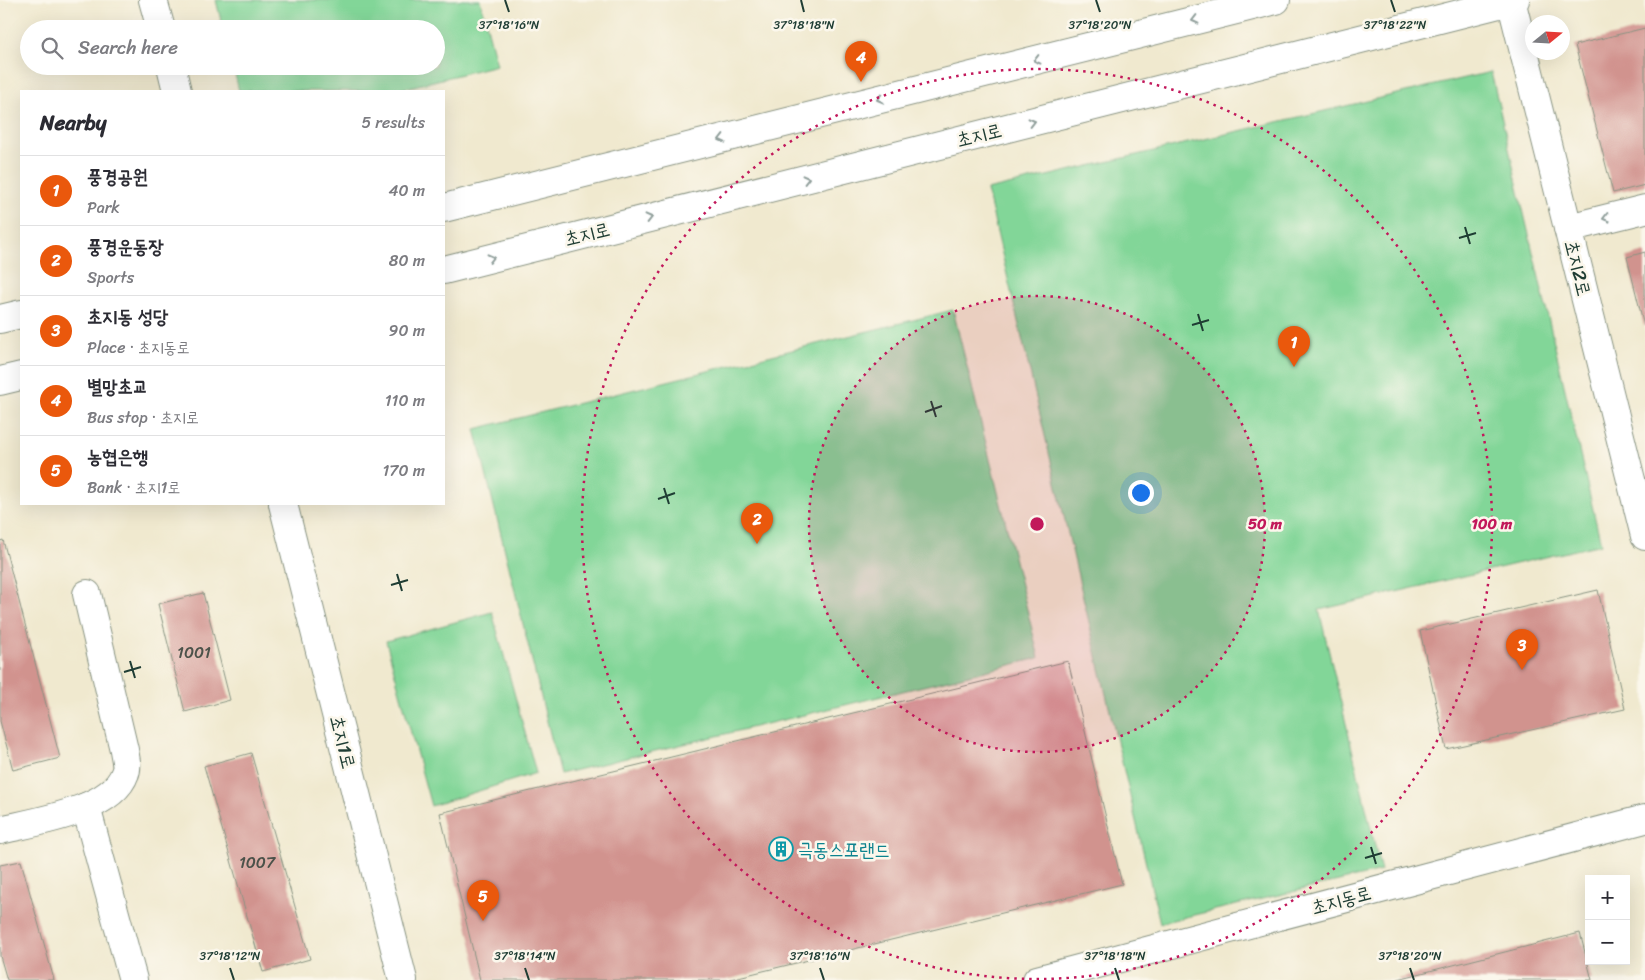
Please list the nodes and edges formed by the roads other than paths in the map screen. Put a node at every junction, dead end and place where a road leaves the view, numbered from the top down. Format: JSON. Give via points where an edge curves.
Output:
{"nodes":[{"id":1,"x":154,"y":0,"type":"edge"},
{"id":2,"x":1276,"y":0,"type":"edge"},
{"id":3,"x":1512,"y":0,"type":"edge"},
{"id":4,"x":159,"y":20,"type":"edge"},
{"id":5,"x":173,"y":75,"type":"edge"},
{"id":6,"x":177,"y":90,"type":"edge"},
{"id":7,"x":445,"y":208,"type":"edge"},
{"id":8,"x":1645,"y":209,"type":"edge"},
{"id":9,"x":1568,"y":228,"type":"junction"},
{"id":10,"x":445,"y":270,"type":"edge"},
{"id":11,"x":20,"y":314,"type":"edge"},
{"id":12,"x":0,"y":319,"type":"edge"},
{"id":13,"x":20,"y":376,"type":"edge"},
{"id":14,"x":0,"y":381,"type":"edge"},
{"id":15,"x":283,"y":505,"type":"edge"},
{"id":16,"x":1645,"y":536,"type":"edge"},
{"id":17,"x":87,"y":594,"type":"dead end"},
{"id":18,"x":86,"y":807,"type":"junction"},
{"id":19,"x":1645,"y":819,"type":"edge"},
{"id":20,"x":0,"y":830,"type":"edge"},
{"id":21,"x":132,"y":980,"type":"edge"},
{"id":22,"x":403,"y":980,"type":"edge"},
{"id":23,"x":1037,"y":980,"type":"edge"}],
"edges":[{"from":1,"to":4,"type":"street"},
{"from":2,"to":7,"type":"street","one_way":true},
{"from":3,"to":9,"type":"street","name":"초지2로"},
{"from":10,"to":3,"type":"street","name":"초지로","one_way":true},
{"from":5,"to":6,"type":"street"},
{"from":8,"to":9,"type":"street","one_way":true},
{"from":9,"to":16,"type":"street","name":"초지2로"},
{"from":11,"to":12,"type":"street"},
{"from":13,"to":14,"type":"street"},
{"from":15,"to":22,"type":"street","name":"초지1로"},
{"from":17,"to":18,"type":"street","via":[[124,750],[126,773],[110,794]]},
{"from":18,"to":20,"type":"street"},
{"from":18,"to":21,"type":"street"},
{"from":19,"to":23,"type":"street","name":"초지동로"}]}
